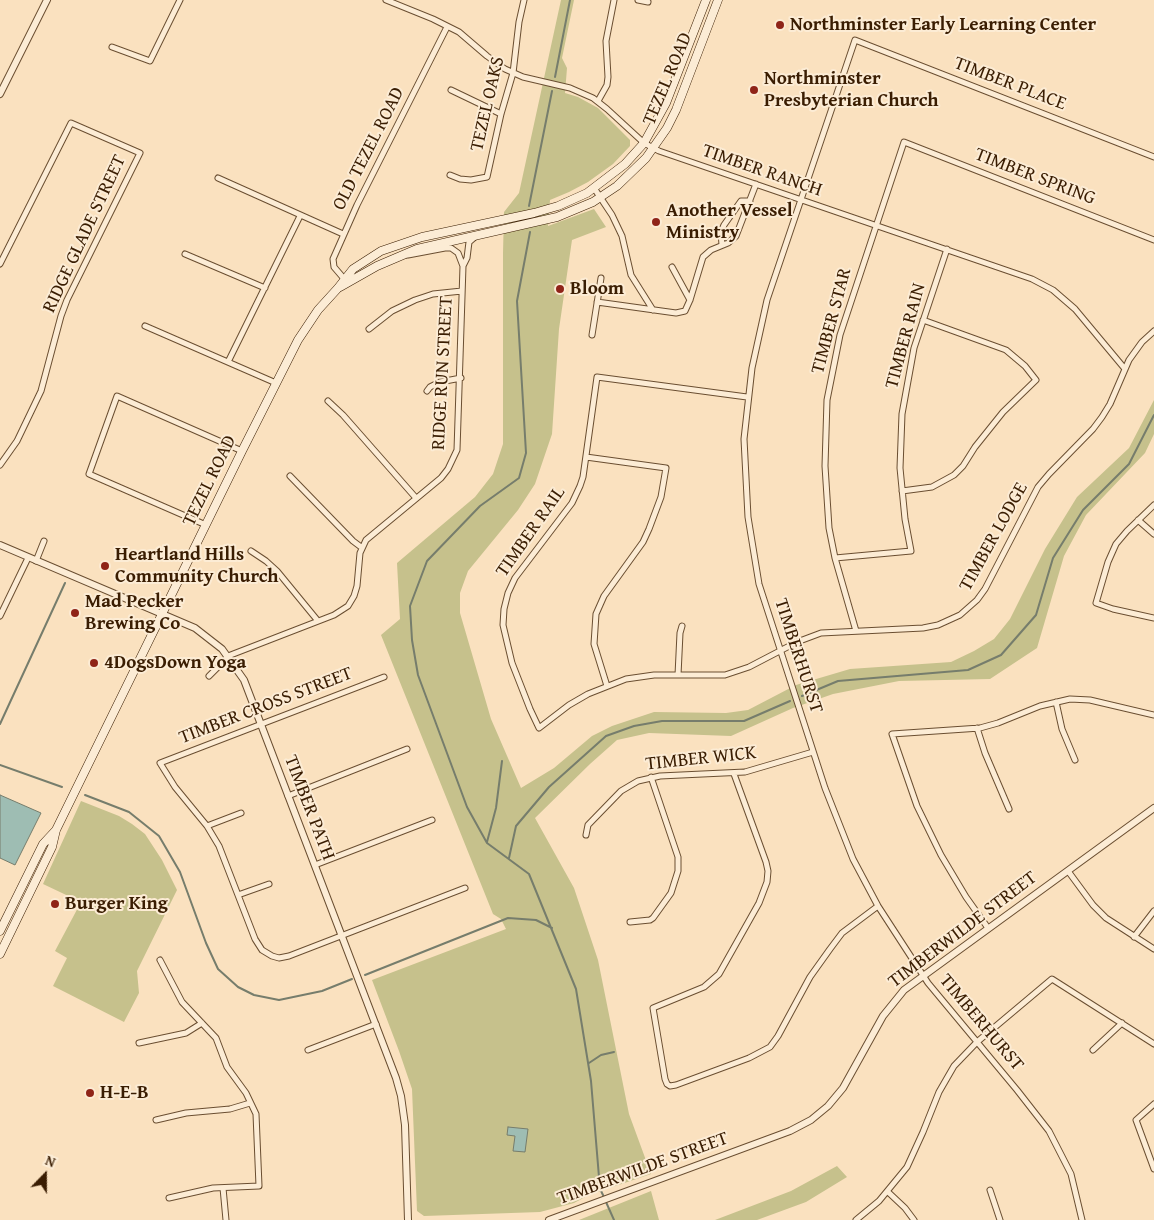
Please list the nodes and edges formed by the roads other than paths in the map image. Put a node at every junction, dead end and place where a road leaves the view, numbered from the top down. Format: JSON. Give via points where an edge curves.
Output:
{"nodes":[{"id":1,"x":47,"y":0,"type":"edge"},
{"id":2,"x":180,"y":0,"type":"edge"},
{"id":3,"x":386,"y":0,"type":"edge"},
{"id":4,"x":524,"y":0,"type":"edge"},
{"id":5,"x":614,"y":0,"type":"edge"},
{"id":6,"x":638,"y":0,"type":"edge"},
{"id":7,"x":706,"y":0,"type":"edge"},
{"id":8,"x":718,"y":0,"type":"edge"},
{"id":9,"x":648,"y":2,"type":"dead end"},
{"id":10,"x":447,"y":26,"type":"junction"},
{"id":11,"x":856,"y":40,"type":"joint"},
{"id":12,"x":112,"y":47,"type":"dead end"},
{"id":13,"x":513,"y":73,"type":"junction"},
{"id":14,"x":451,"y":90,"type":"dead end"},
{"id":15,"x":0,"y":94,"type":"edge"},
{"id":16,"x":598,"y":101,"type":"junction"},
{"id":17,"x":501,"y":114,"type":"junction"},
{"id":18,"x":904,"y":142,"type":"joint"},
{"id":19,"x":644,"y":143,"type":"junction"},
{"id":20,"x":654,"y":148,"type":"junction"},
{"id":21,"x":1154,"y":157,"type":"edge"},
{"id":22,"x":450,"y":176,"type":"dead end"},
{"id":23,"x":218,"y":178,"type":"dead end"},
{"id":24,"x":756,"y":184,"type":"junction"},
{"id":25,"x":594,"y":188,"type":"junction"},
{"id":26,"x":601,"y":197,"type":"junction"},
{"id":27,"x":801,"y":200,"type":"junction"},
{"id":28,"x":750,"y":201,"type":"junction"},
{"id":29,"x":300,"y":216,"type":"junction"},
{"id":30,"x":876,"y":226,"type":"junction"},
{"id":31,"x":343,"y":234,"type":"junction"},
{"id":32,"x":476,"y":236,"type":"junction"},
{"id":33,"x":1154,"y":240,"type":"edge"},
{"id":34,"x":722,"y":245,"type":"junction"},
{"id":35,"x":947,"y":250,"type":"junction"},
{"id":36,"x":185,"y":254,"type":"dead end"},
{"id":37,"x":394,"y":258,"type":"junction"},
{"id":38,"x":0,"y":264,"type":"edge"},
{"id":39,"x":463,"y":266,"type":"junction"},
{"id":40,"x":672,"y":268,"type":"dead end"},
{"id":41,"x":601,"y":278,"type":"dead end"},
{"id":42,"x":346,"y":281,"type":"junction"},
{"id":43,"x":265,"y":288,"type":"junction"},
{"id":44,"x":462,"y":291,"type":"junction"},
{"id":45,"x":690,"y":300,"type":"junction"},
{"id":46,"x":597,"y":302,"type":"junction"},
{"id":47,"x":654,"y":310,"type":"junction"},
{"id":48,"x":923,"y":320,"type":"junction"},
{"id":49,"x":145,"y":326,"type":"dead end"},
{"id":50,"x":369,"y":329,"type":"dead end"},
{"id":51,"x":1154,"y":331,"type":"edge"},
{"id":52,"x":592,"y":335,"type":"dead end"},
{"id":53,"x":228,"y":362,"type":"junction"},
{"id":54,"x":1125,"y":369,"type":"junction"},
{"id":55,"x":461,"y":378,"type":"junction"},
{"id":56,"x":276,"y":383,"type":"junction"},
{"id":57,"x":427,"y":391,"type":"dead end"},
{"id":58,"x":747,"y":396,"type":"junction"},
{"id":59,"x":328,"y":400,"type":"dead end"},
{"id":60,"x":242,"y":451,"type":"junction"},
{"id":61,"x":586,"y":457,"type":"junction"},
{"id":62,"x":0,"y":464,"type":"edge"},
{"id":63,"x":290,"y":476,"type":"dead end"},
{"id":64,"x":902,"y":491,"type":"junction"},
{"id":65,"x":416,"y":498,"type":"junction"},
{"id":66,"x":1154,"y":505,"type":"edge"},
{"id":67,"x":1138,"y":520,"type":"junction"},
{"id":68,"x":206,"y":525,"type":"junction"},
{"id":69,"x":1154,"y":534,"type":"edge"},
{"id":70,"x":44,"y":541,"type":"dead end"},
{"id":71,"x":0,"y":545,"type":"edge"},
{"id":72,"x":362,"y":547,"type":"junction"},
{"id":73,"x":251,"y":552,"type":"dead end"},
{"id":74,"x":28,"y":558,"type":"junction"},
{"id":75,"x":835,"y":558,"type":"junction"},
{"id":76,"x":36,"y":561,"type":"junction"},
{"id":77,"x":162,"y":614,"type":"junction"},
{"id":78,"x":0,"y":616,"type":"edge"},
{"id":79,"x":1154,"y":618,"type":"edge"},
{"id":80,"x":318,"y":621,"type":"junction"},
{"id":81,"x":682,"y":626,"type":"dead end"},
{"id":82,"x":856,"y":631,"type":"junction"},
{"id":83,"x":780,"y":651,"type":"junction"},
{"id":84,"x":228,"y":657,"type":"junction"},
{"id":85,"x":678,"y":675,"type":"junction"},
{"id":86,"x":209,"y":676,"type":"dead end"},
{"id":87,"x":384,"y":678,"type":"dead end"},
{"id":88,"x":607,"y":686,"type":"junction"},
{"id":89,"x":1056,"y":702,"type":"junction"},
{"id":90,"x":1154,"y":715,"type":"edge"},
{"id":91,"x":261,"y":725,"type":"junction"},
{"id":92,"x":539,"y":728,"type":"joint"},
{"id":93,"x":977,"y":728,"type":"junction"},
{"id":94,"x":407,"y":749,"type":"dead end"},
{"id":95,"x":813,"y":752,"type":"junction"},
{"id":96,"x":1075,"y":760,"type":"dead end"},
{"id":97,"x":734,"y":774,"type":"junction"},
{"id":98,"x":651,"y":777,"type":"junction"},
{"id":99,"x":288,"y":796,"type":"junction"},
{"id":100,"x":1154,"y":808,"type":"edge"},
{"id":101,"x":1009,"y":809,"type":"dead end"},
{"id":102,"x":241,"y":813,"type":"dead end"},
{"id":103,"x":432,"y":820,"type":"dead end"},
{"id":104,"x":207,"y":826,"type":"junction"},
{"id":105,"x":56,"y":830,"type":"junction"},
{"id":106,"x":586,"y":835,"type":"dead end"},
{"id":107,"x":315,"y":866,"type":"junction"},
{"id":108,"x":1068,"y":870,"type":"junction"},
{"id":109,"x":269,"y":884,"type":"dead end"},
{"id":110,"x":465,"y":888,"type":"dead end"},
{"id":111,"x":238,"y":895,"type":"junction"},
{"id":112,"x":878,"y":906,"type":"junction"},
{"id":113,"x":1154,"y":911,"type":"edge"},
{"id":114,"x":630,"y":922,"type":"dead end"},
{"id":115,"x":988,"y":928,"type":"junction"},
{"id":116,"x":0,"y":931,"type":"edge"},
{"id":117,"x":342,"y":936,"type":"junction"},
{"id":118,"x":1134,"y":936,"type":"junction"},
{"id":119,"x":3,"y":940,"type":"edge"},
{"id":120,"x":1154,"y":949,"type":"edge"},
{"id":121,"x":0,"y":954,"type":"edge"},
{"id":122,"x":160,"y":960,"type":"dead end"},
{"id":123,"x":923,"y":975,"type":"junction"},
{"id":124,"x":202,"y":1023,"type":"junction"},
{"id":125,"x":1122,"y":1023,"type":"junction"},
{"id":126,"x":376,"y":1024,"type":"junction"},
{"id":127,"x":977,"y":1042,"type":"junction"},
{"id":128,"x":139,"y":1043,"type":"dead end"},
{"id":129,"x":1154,"y":1044,"type":"edge"},
{"id":130,"x":308,"y":1050,"type":"dead end"},
{"id":131,"x":1093,"y":1050,"type":"dead end"},
{"id":132,"x":250,"y":1103,"type":"junction"},
{"id":133,"x":1154,"y":1104,"type":"edge"},
{"id":134,"x":156,"y":1120,"type":"dead end"},
{"id":135,"x":1154,"y":1169,"type":"edge"},
{"id":136,"x":222,"y":1188,"type":"junction"},
{"id":137,"x":990,"y":1190,"type":"dead end"},
{"id":138,"x":888,"y":1192,"type":"junction"},
{"id":139,"x":169,"y":1198,"type":"dead end"},
{"id":140,"x":226,"y":1220,"type":"edge"},
{"id":141,"x":408,"y":1220,"type":"edge"},
{"id":142,"x":549,"y":1220,"type":"edge"},
{"id":143,"x":856,"y":1220,"type":"edge"},
{"id":144,"x":914,"y":1220,"type":"edge"},
{"id":145,"x":1000,"y":1220,"type":"edge"},
{"id":146,"x":1082,"y":1220,"type":"edge"}],
"edges":[{"from":1,"to":15,"type":"street"},
{"from":2,"to":12,"type":"street","via":[[150,61]]},
{"from":3,"to":10,"type":"street","name":"TIMBER RANCH"},
{"from":4,"to":13,"type":"street","name":"TEZEL OAKS"},
{"from":5,"to":16,"type":"street","via":[[606,41],[608,77]]},
{"from":6,"to":9,"type":"street"},
{"from":7,"to":19,"type":"main road","name":"TEZEL ROAD","via":[[666,103]]},
{"from":8,"to":20,"type":"main road","name":"TEZEL ROAD","via":[[676,110]]},
{"from":10,"to":13,"type":"street","name":"TIMBER RANCH"},
{"from":10,"to":31,"type":"street","name":"OLD TEZEL ROAD"},
{"from":11,"to":21,"type":"street","name":"TIMBER PLACE"},
{"from":11,"to":27,"type":"street","name":"TIMBERHURST"},
{"from":13,"to":16,"type":"street","name":"TIMBER RANCH","via":[[570,88]]},
{"from":13,"to":17,"type":"street","name":"TEZEL OAKS"},
{"from":14,"to":17,"type":"street"},
{"from":16,"to":19,"type":"street","name":"TIMBER RANCH"},
{"from":17,"to":22,"type":"street","name":"TEZEL OAKS","via":[[487,177],[471,180]]},
{"from":18,"to":30,"type":"street","name":"TIMBER STAR"},
{"from":18,"to":33,"type":"street","name":"TIMBER SPRING"},
{"from":19,"to":20,"type":"street","name":"TIMBER RANCH"},
{"from":19,"to":25,"type":"main road","name":"TEZEL ROAD","via":[[625,164]]},
{"from":20,"to":24,"type":"street","name":"TIMBER RANCH"},
{"from":20,"to":26,"type":"main road","name":"TEZEL ROAD","via":[[633,172]]},
{"from":23,"to":29,"type":"street"},
{"from":24,"to":27,"type":"street","name":"TIMBER RANCH"},
{"from":24,"to":28,"type":"street"},
{"from":25,"to":26,"type":"street"},
{"from":25,"to":42,"type":"main road","name":"TEZEL ROAD","via":[[544,211],[399,244],[370,257],[353,269]]},
{"from":26,"to":32,"type":"main road","name":"TEZEL ROAD","via":[[552,219]]},
{"from":26,"to":47,"type":"street","via":[[622,236],[632,274]]},
{"from":27,"to":30,"type":"street","name":"TIMBER RANCH"},
{"from":27,"to":58,"type":"street","name":"TIMBERHURST","via":[[767,300]]},
{"from":28,"to":34,"type":"street","via":[[736,236]]},
{"from":28,"to":34,"type":"street","via":[[741,201],[724,225]]},
{"from":29,"to":31,"type":"street"},
{"from":29,"to":43,"type":"street"},
{"from":30,"to":35,"type":"street","name":"TIMBER RANCH"},
{"from":30,"to":75,"type":"street","name":"TIMBER STAR","via":[[840,335],[828,400],[825,466]]},
{"from":31,"to":42,"type":"street","name":"OLD TEZEL ROAD","via":[[332,259],[334,267]]},
{"from":32,"to":37,"type":"main road","name":"TEZEL ROAD","via":[[417,249]]},
{"from":32,"to":39,"type":"street","name":"RIDGE RUN STREET","via":[[469,242]]},
{"from":34,"to":45,"type":"street","via":[[703,257]]},
{"from":35,"to":48,"type":"street","name":"TIMBER RAIN"},
{"from":35,"to":54,"type":"street","name":"TIMBER RANCH","via":[[1021,275],[1053,290],[1076,309]]},
{"from":36,"to":43,"type":"street"},
{"from":37,"to":39,"type":"street","via":[[451,248],[458,253]]},
{"from":37,"to":42,"type":"main road","name":"TEZEL ROAD"},
{"from":38,"to":62,"type":"street","name":"RIDGE GLADE STREET","via":[[71,123],[140,152],[64,308],[41,391],[17,441]]},
{"from":39,"to":44,"type":"street","name":"RIDGE RUN STREET"},
{"from":40,"to":45,"type":"street"},
{"from":41,"to":46,"type":"street"},
{"from":42,"to":56,"type":"main road","name":"TEZEL ROAD","via":[[330,295],[305,328]]},
{"from":43,"to":53,"type":"street"},
{"from":44,"to":50,"type":"street","via":[[433,294],[415,300],[392,311]]},
{"from":44,"to":55,"type":"street","name":"RIDGE RUN STREET"},
{"from":45,"to":47,"type":"street","via":[[683,312]]},
{"from":46,"to":47,"type":"street"},
{"from":46,"to":52,"type":"street"},
{"from":48,"to":64,"type":"street","name":"TIMBER RAIN","via":[[909,369],[902,414]]},
{"from":48,"to":64,"type":"street","via":[[1006,350],[1036,380],[1003,412],[954,475],[932,487]]},
{"from":49,"to":53,"type":"street"},
{"from":51,"to":54,"type":"street","name":"TIMBER LODGE","via":[[1135,351]]},
{"from":53,"to":56,"type":"street"},
{"from":54,"to":82,"type":"street","name":"TIMBER LODGE","via":[[1098,423],[1038,487],[985,588],[968,609],[938,625]]},
{"from":55,"to":57,"type":"street","via":[[440,382]]},
{"from":55,"to":65,"type":"street","name":"RIDGE RUN STREET","via":[[458,450],[441,478]]},
{"from":56,"to":60,"type":"main road","name":"TEZEL ROAD"},
{"from":58,"to":61,"type":"street","name":"TIMBER RAIL","via":[[597,377]]},
{"from":58,"to":83,"type":"street","name":"TIMBERHURST","via":[[746,492],[752,547],[759,584]]},
{"from":59,"to":65,"type":"street"},
{"from":60,"to":68,"type":"main road","name":"TEZEL ROAD"},
{"from":60,"to":68,"type":"street","via":[[117,396],[89,474]]},
{"from":61,"to":88,"type":"street","via":[[666,468],[661,497],[643,542],[604,596],[596,614],[594,644]]},
{"from":61,"to":92,"type":"street","name":"TIMBER RAIL","via":[[583,477],[574,498],[515,578],[504,609],[512,663]]},
{"from":63,"to":72,"type":"street","via":[[353,542]]},
{"from":64,"to":75,"type":"street","name":"TIMBER RAIN","via":[[911,551]]},
{"from":65,"to":72,"type":"street","name":"RIDGE RUN STREET","via":[[371,535]]},
{"from":66,"to":67,"type":"street"},
{"from":67,"to":69,"type":"street"},
{"from":67,"to":79,"type":"street","via":[[1113,550],[1096,603]]},
{"from":68,"to":77,"type":"main road","name":"TEZEL ROAD"},
{"from":70,"to":76,"type":"street"},
{"from":71,"to":74,"type":"street","name":"TIMBER PATH"},
{"from":72,"to":80,"type":"street","via":[[354,596],[348,606]]},
{"from":73,"to":80,"type":"street","via":[[276,571]]},
{"from":74,"to":76,"type":"street","name":"TIMBER PATH"},
{"from":74,"to":78,"type":"street"},
{"from":75,"to":82,"type":"street","name":"TIMBER STAR"},
{"from":76,"to":77,"type":"street","name":"TIMBER PATH"},
{"from":77,"to":84,"type":"street","name":"TIMBER PATH","via":[[202,633]]},
{"from":77,"to":105,"type":"main road","name":"TEZEL ROAD"},
{"from":80,"to":84,"type":"street"},
{"from":81,"to":85,"type":"street"},
{"from":82,"to":83,"type":"street","name":"TIMBER LODGE","via":[[821,633]]},
{"from":83,"to":85,"type":"street","name":"TIMBER LODGE","via":[[732,673]]},
{"from":83,"to":95,"type":"street","name":"TIMBERHURST"},
{"from":84,"to":86,"type":"street"},
{"from":84,"to":91,"type":"street","name":"TIMBER PATH","via":[[244,680]]},
{"from":85,"to":88,"type":"street","name":"TIMBER LODGE","via":[[645,676]]},
{"from":87,"to":91,"type":"street","name":"TIMBER CROSS STREET"},
{"from":88,"to":92,"type":"street","name":"TIMBER LODGE","via":[[569,705]]},
{"from":89,"to":90,"type":"street","via":[[1090,700]]},
{"from":89,"to":93,"type":"street","via":[[998,724]]},
{"from":89,"to":96,"type":"street","via":[[1062,729]]},
{"from":91,"to":99,"type":"street","name":"TIMBER PATH"},
{"from":91,"to":104,"type":"street","name":"TIMBER CROSS STREET","via":[[160,763],[174,787]]},
{"from":93,"to":101,"type":"street"},
{"from":93,"to":115,"type":"street","via":[[892,734],[917,806],[941,855]]},
{"from":94,"to":99,"type":"street"},
{"from":95,"to":97,"type":"street","name":"TIMBER WICK"},
{"from":95,"to":112,"type":"street","name":"TIMBERHURST","via":[[853,859]]},
{"from":97,"to":98,"type":"street","name":"TIMBER WICK"},
{"from":97,"to":112,"type":"street","via":[[766,862],[767,876],[762,897],[719,974],[704,987],[653,1008],[664,1079],[670,1086],[749,1058],[770,1047],[810,978],[842,933]]},
{"from":98,"to":106,"type":"street","name":"TIMBER WICK","via":[[638,780],[621,791],[588,825]]},
{"from":98,"to":114,"type":"street","via":[[678,857],[678,871],[671,894],[657,913],[650,920]]},
{"from":99,"to":107,"type":"street","name":"TIMBER PATH"},
{"from":100,"to":108,"type":"street","name":"TIMBERWILDE STREET"},
{"from":102,"to":104,"type":"street"},
{"from":103,"to":107,"type":"street"},
{"from":104,"to":111,"type":"street","via":[[219,846]]},
{"from":105,"to":116,"type":"main road","name":"TEZEL ROAD","via":[[43,844]]},
{"from":105,"to":119,"type":"main road","name":"TEZEL ROAD","via":[[52,847]]},
{"from":107,"to":117,"type":"street","name":"TIMBER PATH"},
{"from":108,"to":115,"type":"street","name":"TIMBERWILDE STREET"},
{"from":108,"to":118,"type":"street","via":[[1099,912]]},
{"from":109,"to":111,"type":"street"},
{"from":110,"to":117,"type":"street"},
{"from":111,"to":117,"type":"street","via":[[258,944],[272,956],[289,956]]},
{"from":112,"to":123,"type":"street","name":"TIMBERHURST"},
{"from":113,"to":118,"type":"street"},
{"from":115,"to":123,"type":"street","name":"TIMBERWILDE STREET"},
{"from":117,"to":126,"type":"street","name":"TIMBER PATH"},
{"from":118,"to":120,"type":"street"},
{"from":119,"to":121,"type":"main road","name":"TEZEL ROAD"},
{"from":122,"to":124,"type":"street","via":[[182,1002]]},
{"from":123,"to":127,"type":"street","name":"TIMBERHURST"},
{"from":123,"to":142,"type":"street","name":"TIMBERWILDE STREET","via":[[888,1008],[843,1088],[820,1113],[790,1131]]},
{"from":124,"to":128,"type":"street","via":[[186,1033]]},
{"from":124,"to":132,"type":"street","via":[[216,1038],[227,1067]]},
{"from":125,"to":127,"type":"street","via":[[1052,979]]},
{"from":125,"to":129,"type":"street"},
{"from":125,"to":131,"type":"street"},
{"from":126,"to":130,"type":"street"},
{"from":126,"to":141,"type":"street","name":"TIMBER PATH","via":[[402,1096]]},
{"from":127,"to":138,"type":"street","via":[[947,1076],[907,1167]]},
{"from":127,"to":146,"type":"street","name":"TIMBERHURST","via":[[1049,1131],[1071,1174]]},
{"from":132,"to":134,"type":"street"},
{"from":132,"to":136,"type":"street","via":[[256,1114],[259,1186]]},
{"from":133,"to":135,"type":"street","via":[[1136,1120]]},
{"from":136,"to":139,"type":"street"},
{"from":136,"to":140,"type":"street"},
{"from":137,"to":145,"type":"street"},
{"from":138,"to":143,"type":"street"},
{"from":138,"to":144,"type":"street"}]}
